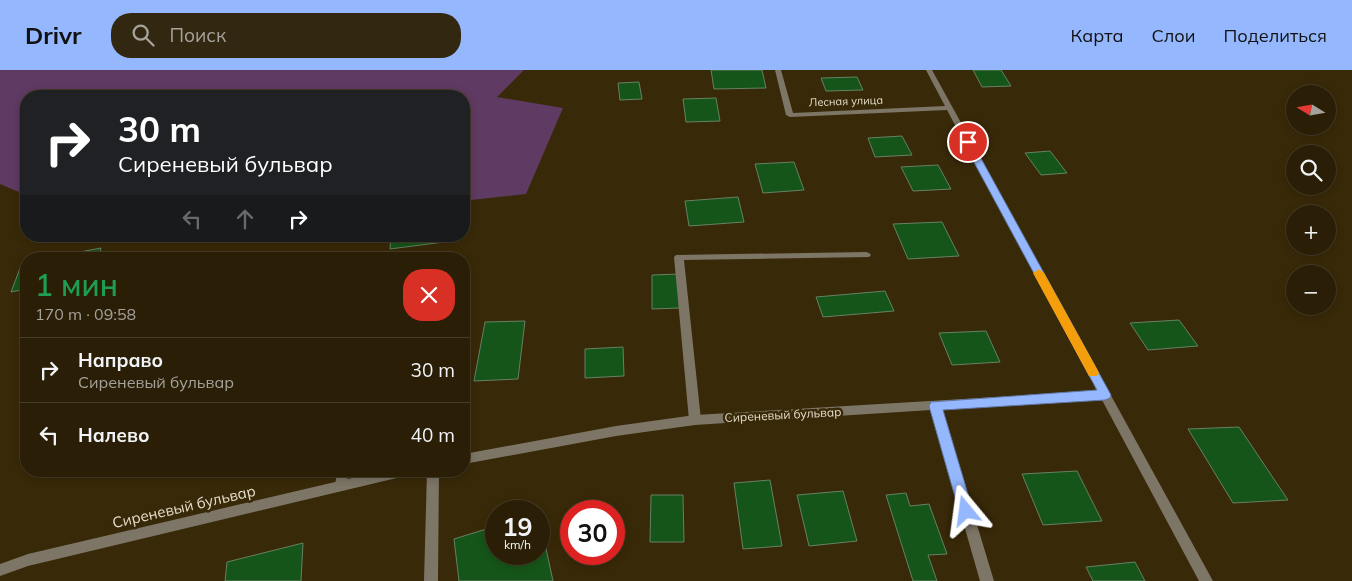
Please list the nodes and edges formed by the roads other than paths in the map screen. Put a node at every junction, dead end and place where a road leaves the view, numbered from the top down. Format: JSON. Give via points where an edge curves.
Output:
{"nodes":[{"id":1,"x":778,"y":70,"type":"edge"},
{"id":2,"x":929,"y":70,"type":"edge"},
{"id":3,"x":949,"y":108,"type":"junction"},
{"id":4,"x":866,"y":255,"type":"dead end"},
{"id":5,"x":1105,"y":395,"type":"junction"},
{"id":6,"x":935,"y":406,"type":"junction"},
{"id":7,"x":695,"y":420,"type":"junction"},
{"id":8,"x":470,"y":458,"type":"edge"},
{"id":9,"x":342,"y":477,"type":"edge"},
{"id":10,"x":379,"y":477,"type":"edge"},
{"id":11,"x":433,"y":477,"type":"edge"},
{"id":12,"x":341,"y":486,"type":"junction"},
{"id":13,"x":0,"y":570,"type":"edge"},
{"id":14,"x":431,"y":581,"type":"edge"},
{"id":15,"x":987,"y":581,"type":"edge"},
{"id":16,"x":1206,"y":581,"type":"edge"}],
"edges":[{"from":1,"to":3,"type":"street","name":"Лесная улица","via":[[790,115]]},
{"from":2,"to":3,"type":"street"},
{"from":3,"to":5,"type":"street"},
{"from":4,"to":7,"type":"street","via":[[679,257]]},
{"from":5,"to":6,"type":"street","name":"Сиреневый бульвар"},
{"from":5,"to":16,"type":"street"},
{"from":6,"to":7,"type":"street","name":"Сиреневый бульвар"},
{"from":6,"to":15,"type":"street"},
{"from":7,"to":8,"type":"street","name":"Сиреневый бульвар"},
{"from":9,"to":12,"type":"street"},
{"from":10,"to":12,"type":"street","name":"Сиреневый бульвар"},
{"from":11,"to":14,"type":"street"},
{"from":12,"to":13,"type":"street","name":"Сиреневый бульвар","via":[[28,560]]}]}
